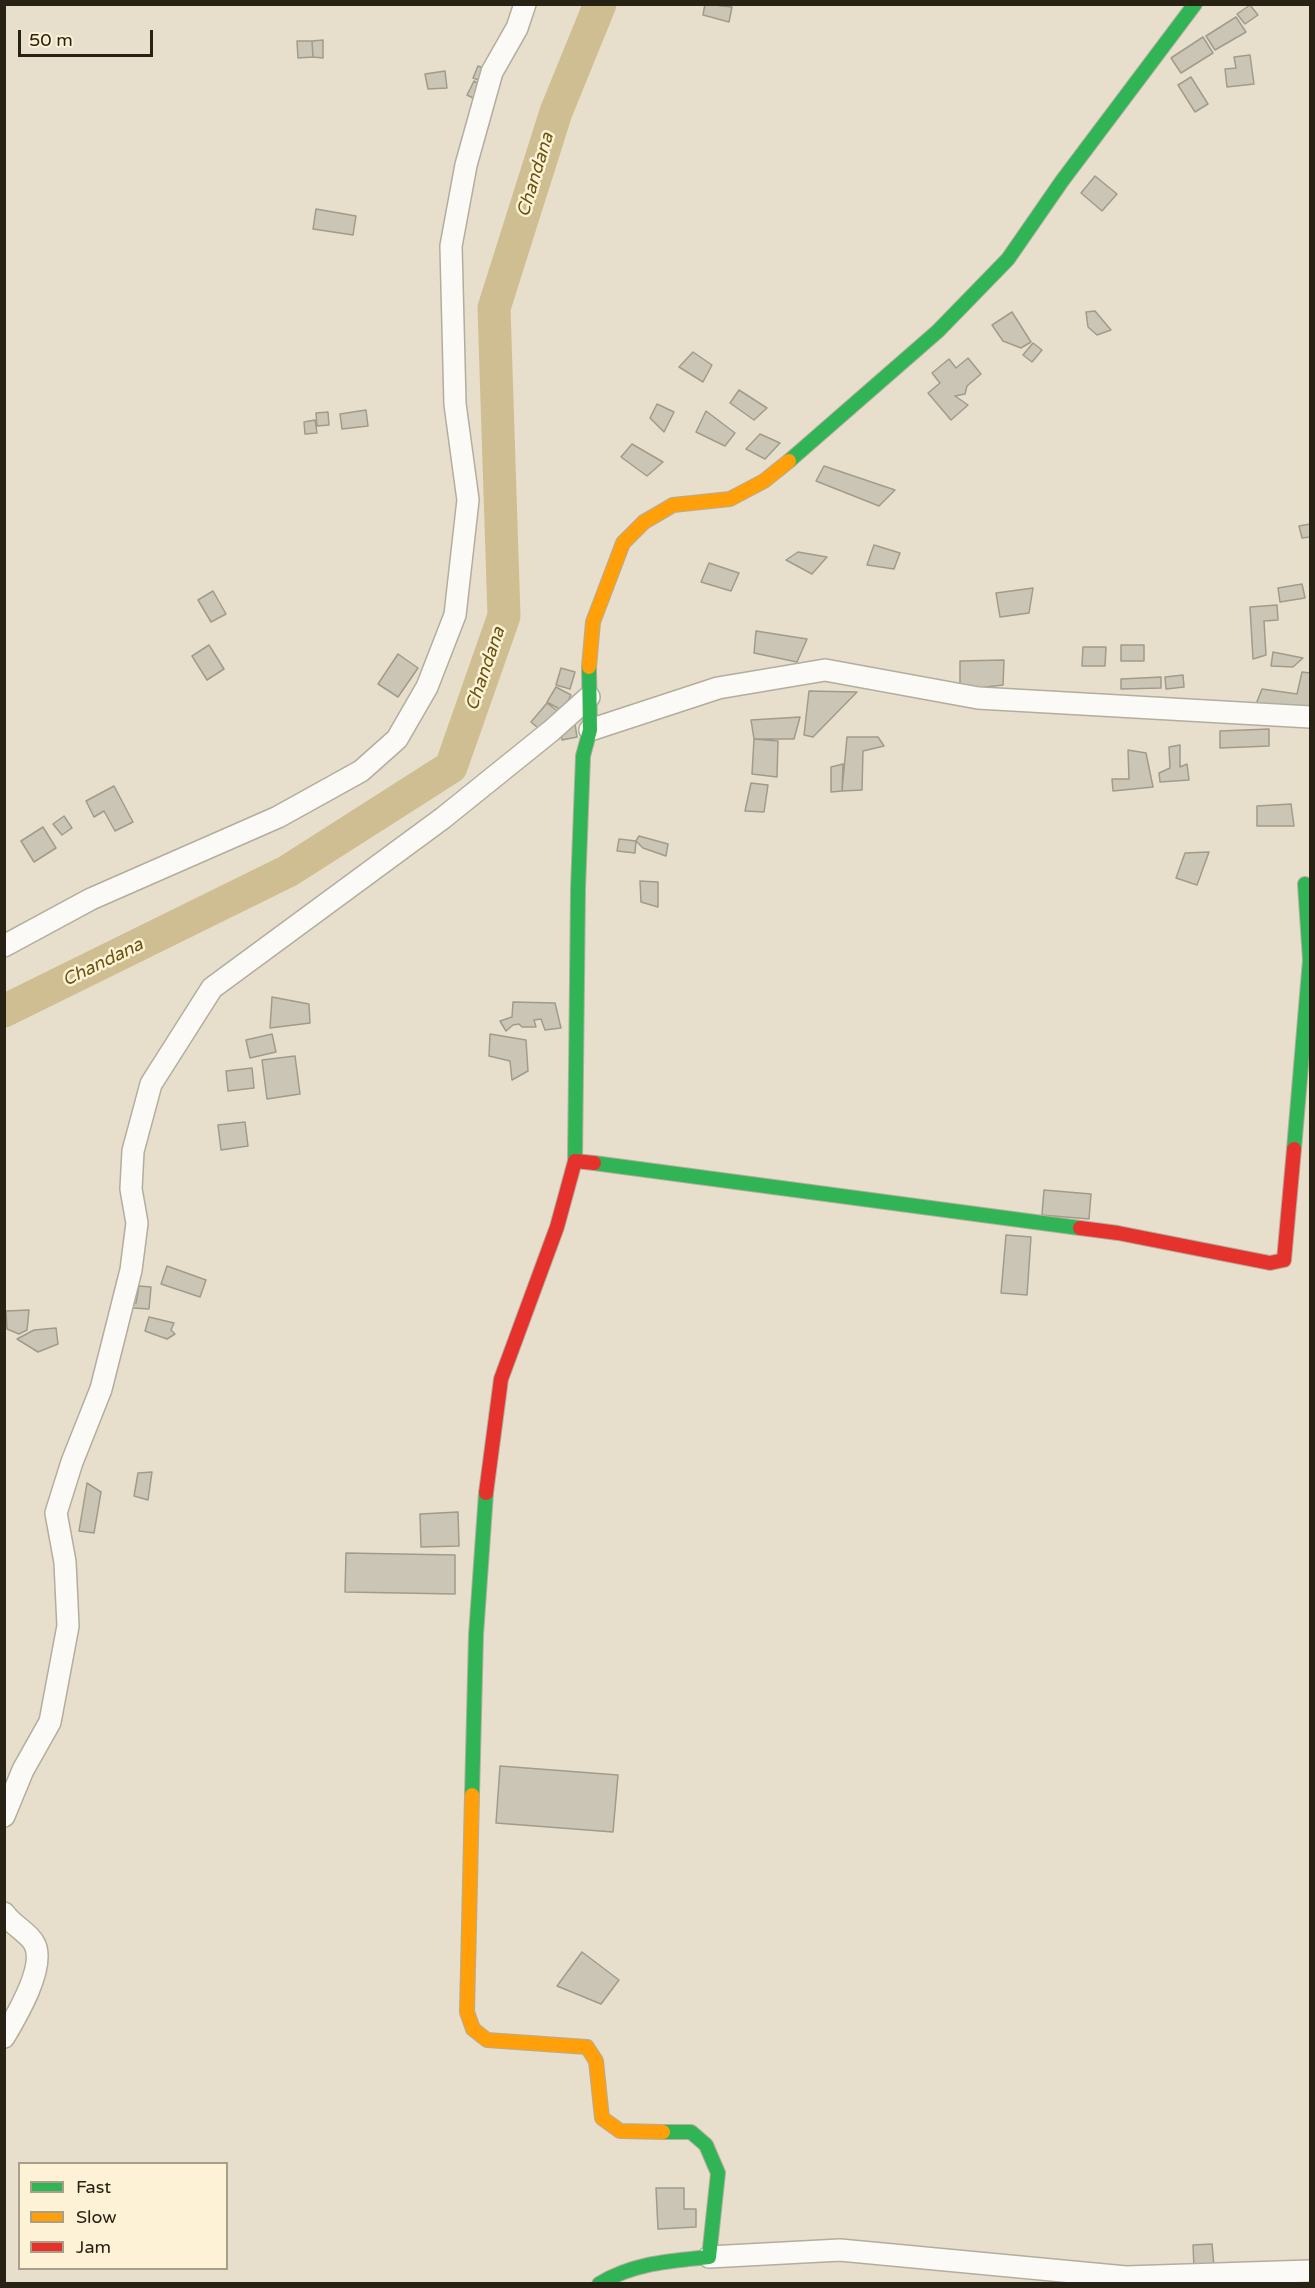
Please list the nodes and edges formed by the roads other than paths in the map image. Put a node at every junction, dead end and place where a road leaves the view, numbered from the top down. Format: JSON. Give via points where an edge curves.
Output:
{"nodes":[{"id":1,"x":525,"y":4,"type":"edge"},
{"id":2,"x":1195,"y":4,"type":"edge"},
{"id":3,"x":589,"y":697,"type":"junction"},
{"id":4,"x":1311,"y":717,"type":"edge"},
{"id":5,"x":590,"y":730,"type":"junction"},
{"id":6,"x":1305,"y":884,"type":"dead end"},
{"id":7,"x":4,"y":946,"type":"edge"},
{"id":8,"x":575,"y":1161,"type":"junction"},
{"id":9,"x":4,"y":1816,"type":"edge"},
{"id":10,"x":4,"y":1913,"type":"edge"},
{"id":11,"x":4,"y":2037,"type":"edge"},
{"id":12,"x":709,"y":2258,"type":"junction"},
{"id":13,"x":1311,"y":2271,"type":"edge"},
{"id":14,"x":598,"y":2283,"type":"edge"}],
"edges":[{"from":1,"to":7,"type":"street","via":[[517,28],[492,72],[466,165],[451,246],[455,404],[468,500],[455,615],[427,687],[397,739],[360,771],[278,817],[91,898]]},
{"from":2,"to":3,"type":"street","via":[[1008,260],[938,331],[764,481],[730,499],[674,505],[644,522],[623,543],[593,622]]},
{"from":3,"to":5,"type":"street"},
{"from":3,"to":9,"type":"street","via":[[443,818],[212,988],[151,1084],[133,1152],[131,1189],[137,1223],[131,1270],[101,1389],[57,1513],[65,1562],[68,1626],[50,1722],[23,1770]]},
{"from":4,"to":5,"type":"street","via":[[978,698],[825,670],[718,688]]},
{"from":5,"to":8,"type":"street","via":[[584,756],[578,889]]},
{"from":6,"to":8,"type":"street","via":[[1310,960],[1284,1260],[1270,1263],[1118,1233]]},
{"from":8,"to":12,"type":"street","via":[[557,1227],[501,1379],[487,1481],[476,1635],[468,2012],[473,2029],[487,2040],[587,2047],[596,2061],[602,2118],[620,2131],[691,2132],[706,2145],[718,2172]]},
{"from":10,"to":11,"type":"street","via":[[11,1924],[32,1940],[38,1952],[16,2020]]},
{"from":12,"to":13,"type":"street","via":[[840,2250],[1126,2277]]},
{"from":12,"to":14,"type":"street","via":[[654,2262],[612,2274]]}]}
